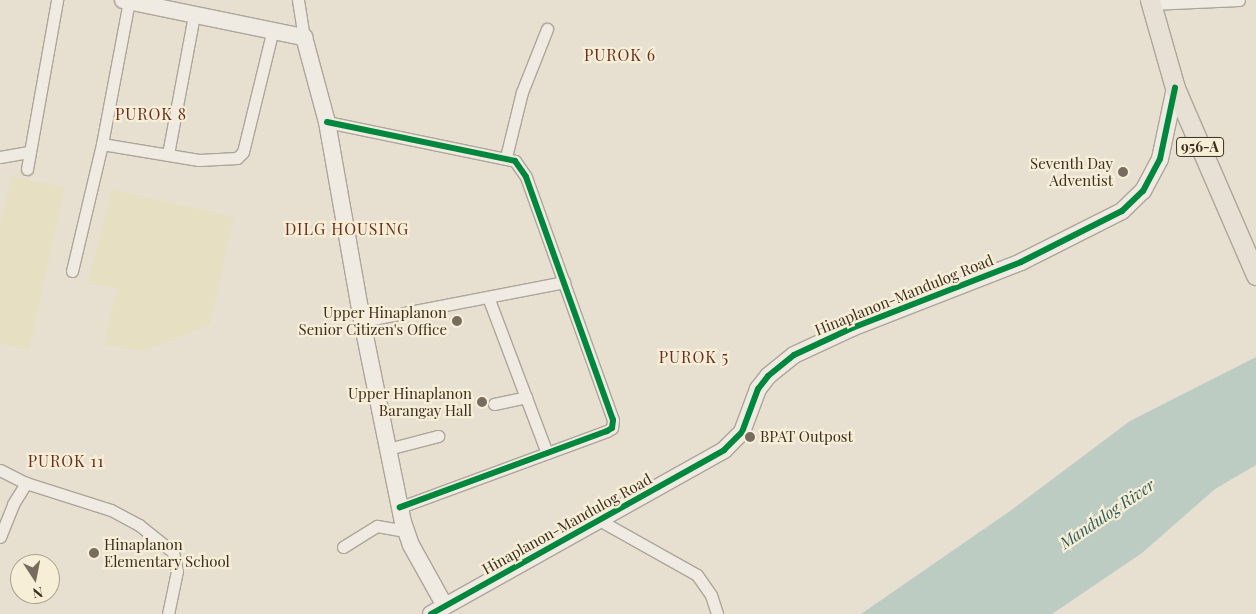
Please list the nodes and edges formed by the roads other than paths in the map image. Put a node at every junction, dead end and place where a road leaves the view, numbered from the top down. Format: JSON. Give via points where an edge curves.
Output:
{"nodes":[{"id":1,"x":57,"y":0,"type":"edge"},
{"id":2,"x":126,"y":0,"type":"edge"},
{"id":3,"x":298,"y":0,"type":"edge"},
{"id":4,"x":1239,"y":0,"type":"edge"},
{"id":5,"x":1150,"y":2,"type":"edge"},
{"id":6,"x":194,"y":15,"type":"junction"},
{"id":7,"x":547,"y":28,"type":"dead end"},
{"id":8,"x":273,"y":29,"type":"junction"},
{"id":9,"x":304,"y":37,"type":"junction"},
{"id":10,"x":1176,"y":88,"type":"junction"},
{"id":11,"x":327,"y":122,"type":"junction"},
{"id":12,"x":102,"y":144,"type":"junction"},
{"id":13,"x":29,"y":152,"type":"junction"},
{"id":14,"x":168,"y":154,"type":"junction"},
{"id":15,"x":0,"y":157,"type":"edge"},
{"id":16,"x":506,"y":157,"type":"junction"},
{"id":17,"x":27,"y":169,"type":"dead end"},
{"id":18,"x":72,"y":271,"type":"dead end"},
{"id":19,"x":1256,"y":275,"type":"edge"},
{"id":20,"x":564,"y":282,"type":"junction"},
{"id":21,"x":488,"y":297,"type":"junction"},
{"id":22,"x":362,"y":321,"type":"junction"},
{"id":23,"x":526,"y":397,"type":"junction"},
{"id":24,"x":494,"y":404,"type":"dead end"},
{"id":25,"x":438,"y":436,"type":"dead end"},
{"id":26,"x":388,"y":449,"type":"junction"},
{"id":27,"x":547,"y":453,"type":"junction"},
{"id":28,"x":0,"y":470,"type":"edge"},
{"id":29,"x":26,"y":484,"type":"junction"},
{"id":30,"x":400,"y":507,"type":"junction"},
{"id":31,"x":599,"y":520,"type":"junction"},
{"id":32,"x":406,"y":531,"type":"junction"},
{"id":33,"x":0,"y":536,"type":"edge"},
{"id":34,"x":343,"y":547,"type":"dead end"},
{"id":35,"x":445,"y":606,"type":"junction"},
{"id":36,"x":168,"y":614,"type":"edge"},
{"id":37,"x":431,"y":614,"type":"edge"},
{"id":38,"x":716,"y":614,"type":"edge"}],
"edges":[{"from":1,"to":13,"type":"street"},
{"from":2,"to":6,"type":"street"},
{"from":2,"to":12,"type":"street"},
{"from":3,"to":9,"type":"street"},
{"from":4,"to":5,"type":"street"},
{"from":5,"to":10,"type":"main road","number":"956-A"},
{"from":6,"to":8,"type":"street"},
{"from":6,"to":14,"type":"street"},
{"from":7,"to":16,"type":"street","via":[[522,92]]},
{"from":8,"to":9,"type":"street"},
{"from":8,"to":14,"type":"street","via":[[243,152],[231,161],[199,160]]},
{"from":9,"to":11,"type":"street"},
{"from":10,"to":19,"type":"main road","number":"956-A"},
{"from":10,"to":31,"type":"street","name":"Hinaplanon-Mandulog Road","via":[[1160,160],[1142,191],[1122,211],[1021,262],[852,328],[794,355],[768,376],[758,389],[742,432],[733,443],[712,458]]},
{"from":11,"to":16,"type":"street"},
{"from":11,"to":22,"type":"street"},
{"from":12,"to":14,"type":"street"},
{"from":12,"to":18,"type":"street"},
{"from":13,"to":15,"type":"street"},
{"from":13,"to":17,"type":"street"},
{"from":16,"to":20,"type":"street","via":[[515,161],[526,177]]},
{"from":20,"to":21,"type":"street"},
{"from":20,"to":27,"type":"street","via":[[614,425],[608,431]]},
{"from":21,"to":22,"type":"street"},
{"from":21,"to":23,"type":"street"},
{"from":22,"to":26,"type":"street"},
{"from":23,"to":24,"type":"street"},
{"from":23,"to":27,"type":"street"},
{"from":25,"to":26,"type":"street"},
{"from":26,"to":30,"type":"street"},
{"from":27,"to":30,"type":"street"},
{"from":28,"to":29,"type":"street"},
{"from":29,"to":33,"type":"street","via":[[13,504]]},
{"from":29,"to":36,"type":"street","via":[[111,510],[168,545],[177,571]]},
{"from":30,"to":32,"type":"street"},
{"from":31,"to":35,"type":"street","name":"Hinaplanon-Mandulog Road"},
{"from":31,"to":38,"type":"street","via":[[697,574],[711,595]]},
{"from":32,"to":34,"type":"street","via":[[376,526]]},
{"from":32,"to":35,"type":"street"},
{"from":35,"to":37,"type":"street","name":"Hinaplanon-Mandulog Road"}]}
